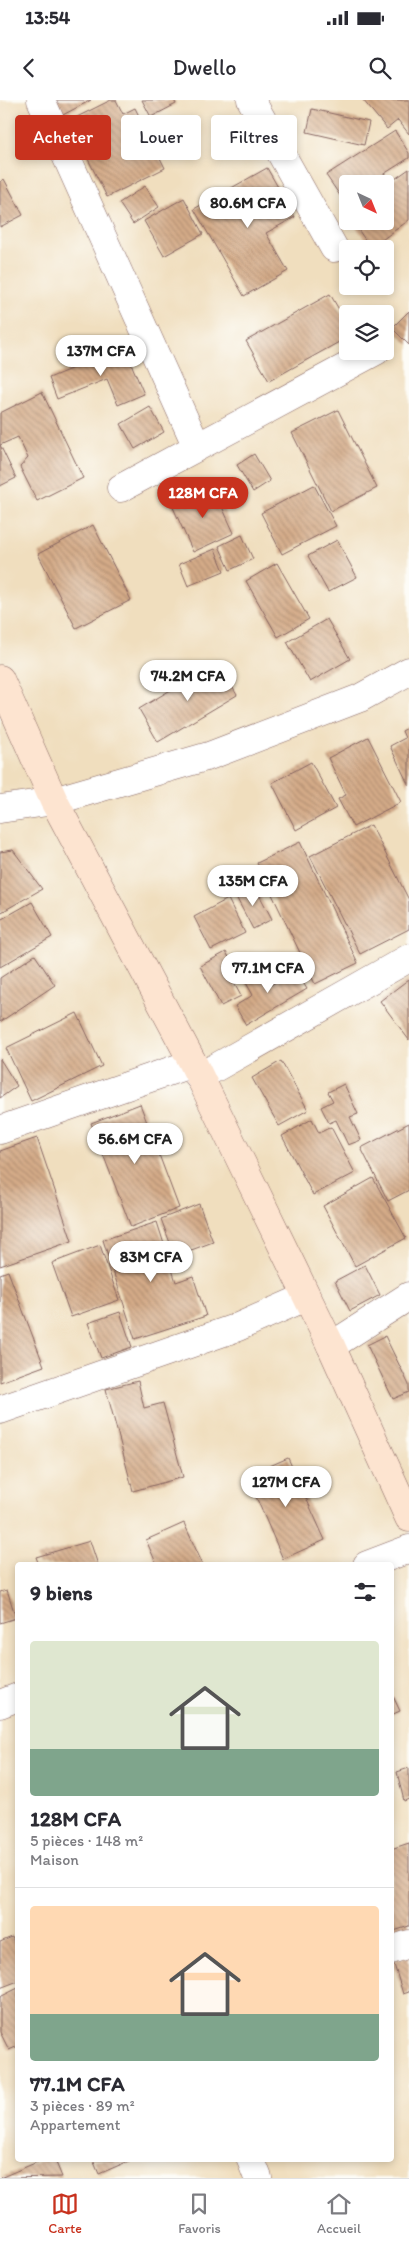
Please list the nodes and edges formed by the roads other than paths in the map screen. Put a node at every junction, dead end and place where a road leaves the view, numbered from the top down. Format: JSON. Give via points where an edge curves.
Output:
{"nodes":[{"id":1,"x":41,"y":100,"type":"edge"},
{"id":2,"x":251,"y":100,"type":"edge"},
{"id":3,"x":334,"y":248,"type":"dead end"},
{"id":4,"x":359,"y":360,"type":"edge"},
{"id":5,"x":197,"y":447,"type":"junction"},
{"id":6,"x":121,"y":488,"type":"dead end"},
{"id":7,"x":409,"y":671,"type":"edge"},
{"id":8,"x":0,"y":679,"type":"edge"},
{"id":9,"x":54,"y":801,"type":"junction"},
{"id":10,"x":0,"y":809,"type":"edge"},
{"id":11,"x":409,"y":958,"type":"edge"},
{"id":12,"x":196,"y":1070,"type":"junction"},
{"id":13,"x":0,"y":1130,"type":"edge"},
{"id":14,"x":409,"y":1296,"type":"edge"},
{"id":15,"x":306,"y":1297,"type":"junction"},
{"id":16,"x":331,"y":1346,"type":"junction"},
{"id":17,"x":0,"y":1410,"type":"edge"},
{"id":18,"x":409,"y":1518,"type":"edge"},
{"id":19,"x":409,"y":1549,"type":"edge"},
{"id":20,"x":375,"y":1562,"type":"edge"},
{"id":21,"x":15,"y":1698,"type":"edge"},
{"id":22,"x":0,"y":1704,"type":"edge"},
{"id":23,"x":409,"y":1944,"type":"edge"},
{"id":24,"x":394,"y":1949,"type":"edge"},
{"id":25,"x":253,"y":2162,"type":"edge"},
{"id":26,"x":258,"y":2178,"type":"edge"}],
"edges":[{"from":1,"to":5,"type":"street"},
{"from":2,"to":3,"type":"street"},
{"from":4,"to":5,"type":"street"},
{"from":5,"to":6,"type":"street"},
{"from":7,"to":9,"type":"street","via":[[360,698],[209,756]]},
{"from":8,"to":9,"type":"street"},
{"from":9,"to":10,"type":"street"},
{"from":9,"to":12,"type":"street"},
{"from":11,"to":12,"type":"street"},
{"from":12,"to":13,"type":"street"},
{"from":12,"to":15,"type":"street"},
{"from":14,"to":16,"type":"street"},
{"from":15,"to":16,"type":"street"},
{"from":15,"to":17,"type":"street","via":[[238,1327]]},
{"from":16,"to":18,"type":"street"},
{"from":19,"to":20,"type":"street"},
{"from":21,"to":22,"type":"street"},
{"from":23,"to":24,"type":"street"},
{"from":25,"to":26,"type":"street"}]}
